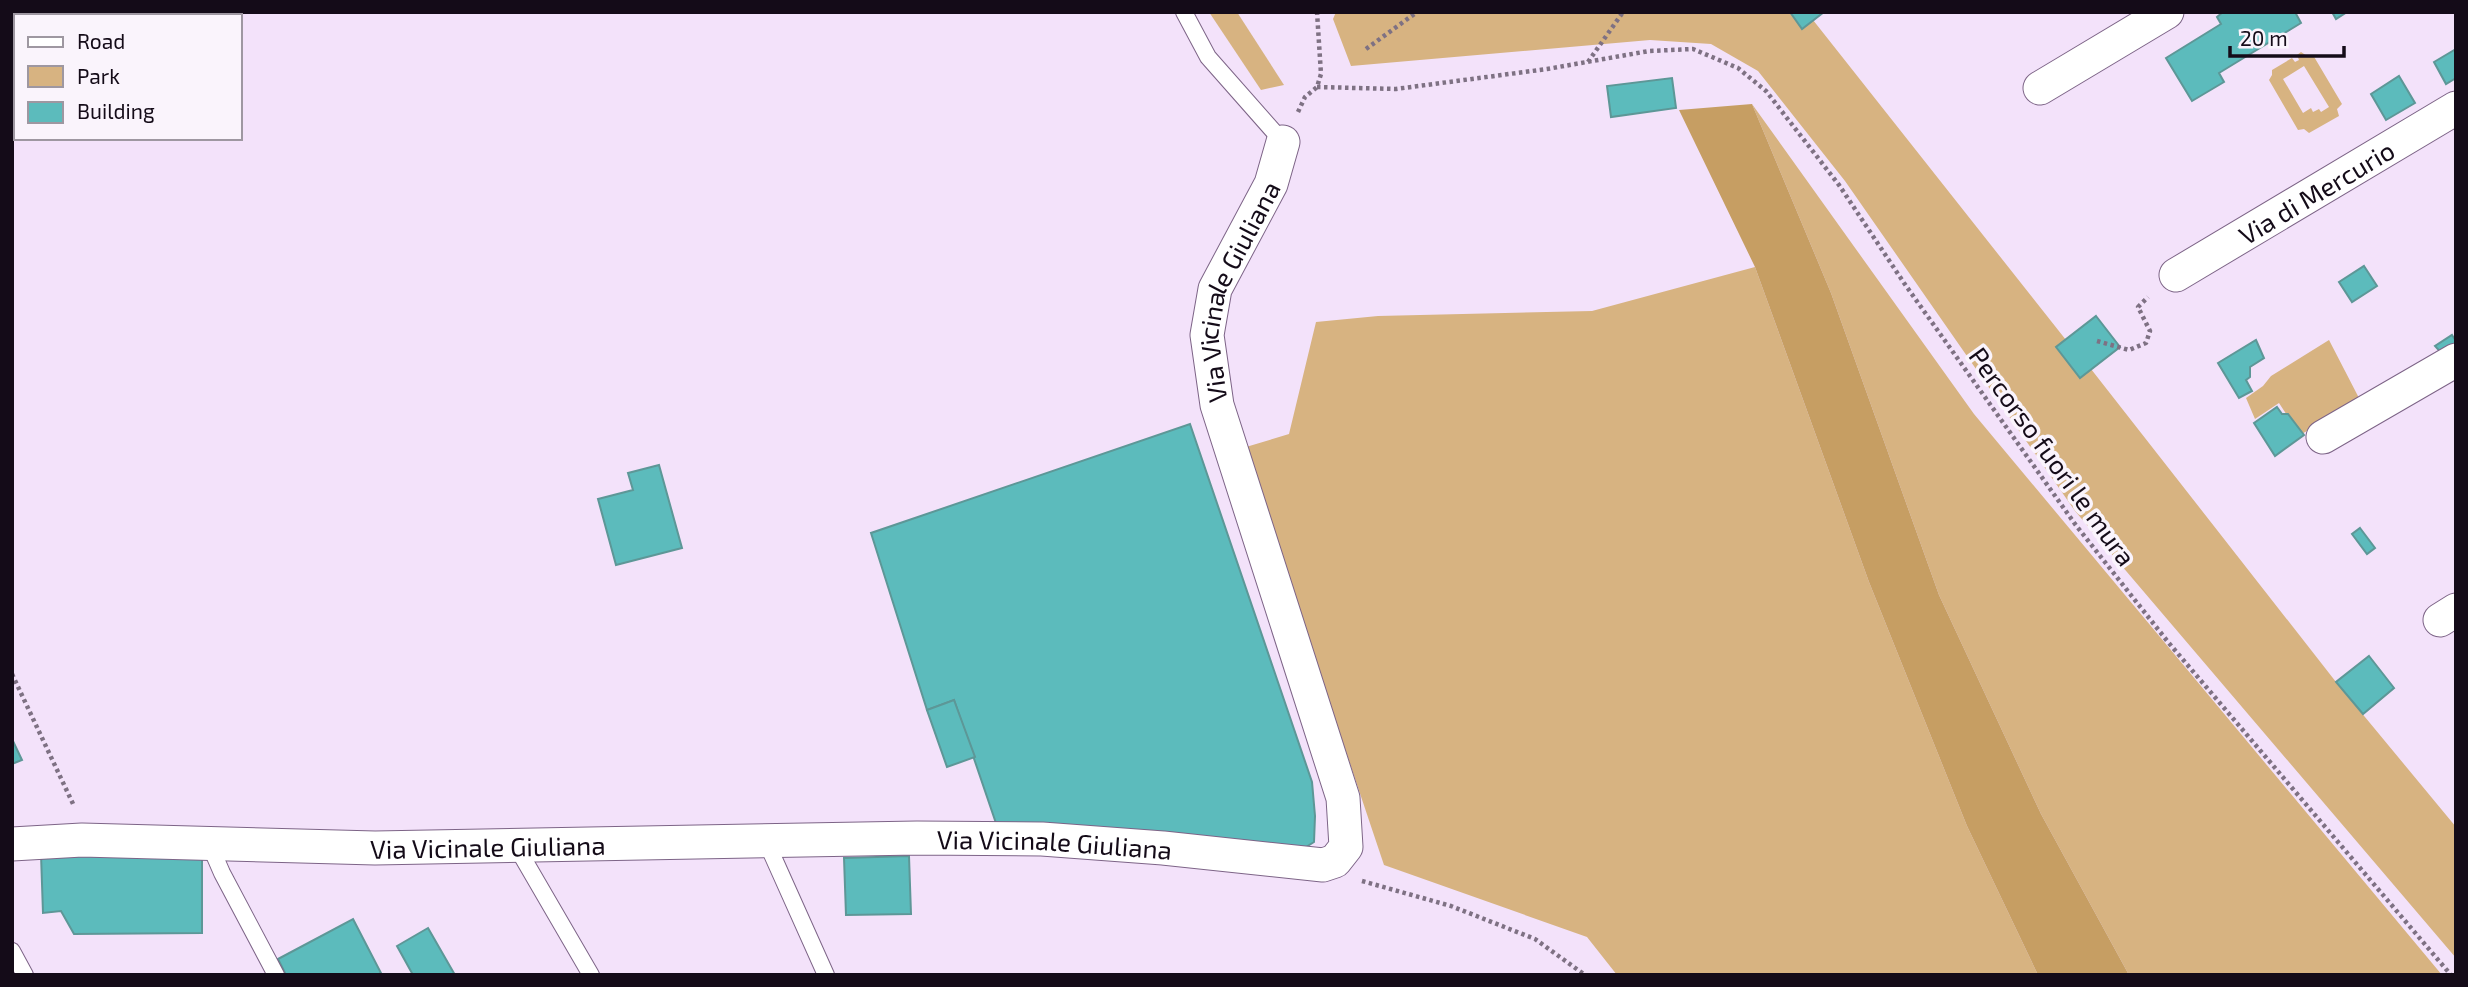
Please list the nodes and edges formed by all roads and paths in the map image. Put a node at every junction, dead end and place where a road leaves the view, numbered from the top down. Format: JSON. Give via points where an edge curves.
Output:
{"nodes":[{"id":1,"x":1184,"y":12,"type":"edge"},
{"id":2,"x":1317,"y":12,"type":"edge"},
{"id":3,"x":1418,"y":12,"type":"edge"},
{"id":4,"x":1623,"y":12,"type":"edge"},
{"id":5,"x":2167,"y":12,"type":"edge"},
{"id":6,"x":1366,"y":50,"type":"dead end"},
{"id":7,"x":1588,"y":62,"type":"junction"},
{"id":8,"x":1317,"y":87,"type":"junction"},
{"id":9,"x":2040,"y":88,"type":"dead end"},
{"id":10,"x":1305,"y":97,"type":"dead end"},
{"id":11,"x":2456,"y":108,"type":"edge"},
{"id":12,"x":1283,"y":142,"type":"joint"},
{"id":13,"x":2176,"y":275,"type":"dead end"},
{"id":14,"x":2138,"y":307,"type":"dead end"},
{"id":15,"x":2096,"y":341,"type":"dead end"},
{"id":16,"x":2456,"y":360,"type":"edge"},
{"id":17,"x":2323,"y":438,"type":"dead end"},
{"id":18,"x":12,"y":674,"type":"edge"},
{"id":19,"x":82,"y":840,"type":"junction"},
{"id":20,"x":766,"y":841,"type":"junction"},
{"id":21,"x":209,"y":842,"type":"junction"},
{"id":22,"x":12,"y":844,"type":"edge"},
{"id":23,"x":516,"y":846,"type":"junction"},
{"id":24,"x":1335,"y":861,"type":"junction"},
{"id":25,"x":12,"y":951,"type":"edge"},
{"id":26,"x":25,"y":975,"type":"edge"},
{"id":27,"x":276,"y":975,"type":"edge"},
{"id":28,"x":591,"y":975,"type":"edge"},
{"id":29,"x":826,"y":975,"type":"edge"},
{"id":30,"x":1586,"y":975,"type":"edge"},
{"id":31,"x":2451,"y":975,"type":"edge"}],
"edges":[{"from":1,"to":12,"type":"lane","via":[[1208,57]]},
{"from":2,"to":8,"type":"path","via":[[1321,74]]},
{"from":3,"to":6,"type":"path"},
{"from":4,"to":7,"type":"path"},
{"from":5,"to":9,"type":"street"},
{"from":7,"to":8,"type":"path","name":"Percorso fuori le mura","via":[[1396,89]]},
{"from":7,"to":31,"type":"path","name":"Percorso fuori le mura","via":[[1649,51],[1693,50],[1738,68],[1766,91],[1839,185],[2075,524],[2168,642]]},
{"from":8,"to":10,"type":"path"},
{"from":11,"to":13,"type":"street","name":"Via di Mercurio"},
{"from":12,"to":24,"type":"street","name":"Via Vicinale Giuliana","via":[[1271,184],[1216,289],[1207,335],[1217,405],[1343,798],[1346,847]]},
{"from":14,"to":15,"type":"path","via":[[2150,331],[2146,343],[2129,350]]},
{"from":16,"to":17,"type":"street"},
{"from":18,"to":19,"type":"path","via":[[80,818]]},
{"from":19,"to":21,"type":"street","name":"Via Vicinale Giuliana"},
{"from":19,"to":22,"type":"street","name":"Via Vicinale Giuliana"},
{"from":20,"to":23,"type":"street","name":"Via Vicinale Giuliana"},
{"from":20,"to":24,"type":"street","name":"Via Vicinale Giuliana","via":[[1042,839],[1322,865]]},
{"from":20,"to":29,"type":"lane"},
{"from":21,"to":23,"type":"street","name":"Via Vicinale Giuliana","via":[[375,848]]},
{"from":21,"to":27,"type":"lane"},
{"from":23,"to":28,"type":"lane"},
{"from":24,"to":30,"type":"path","via":[[1364,882],[1451,906],[1535,939]]},
{"from":25,"to":26,"type":"lane"}]}
